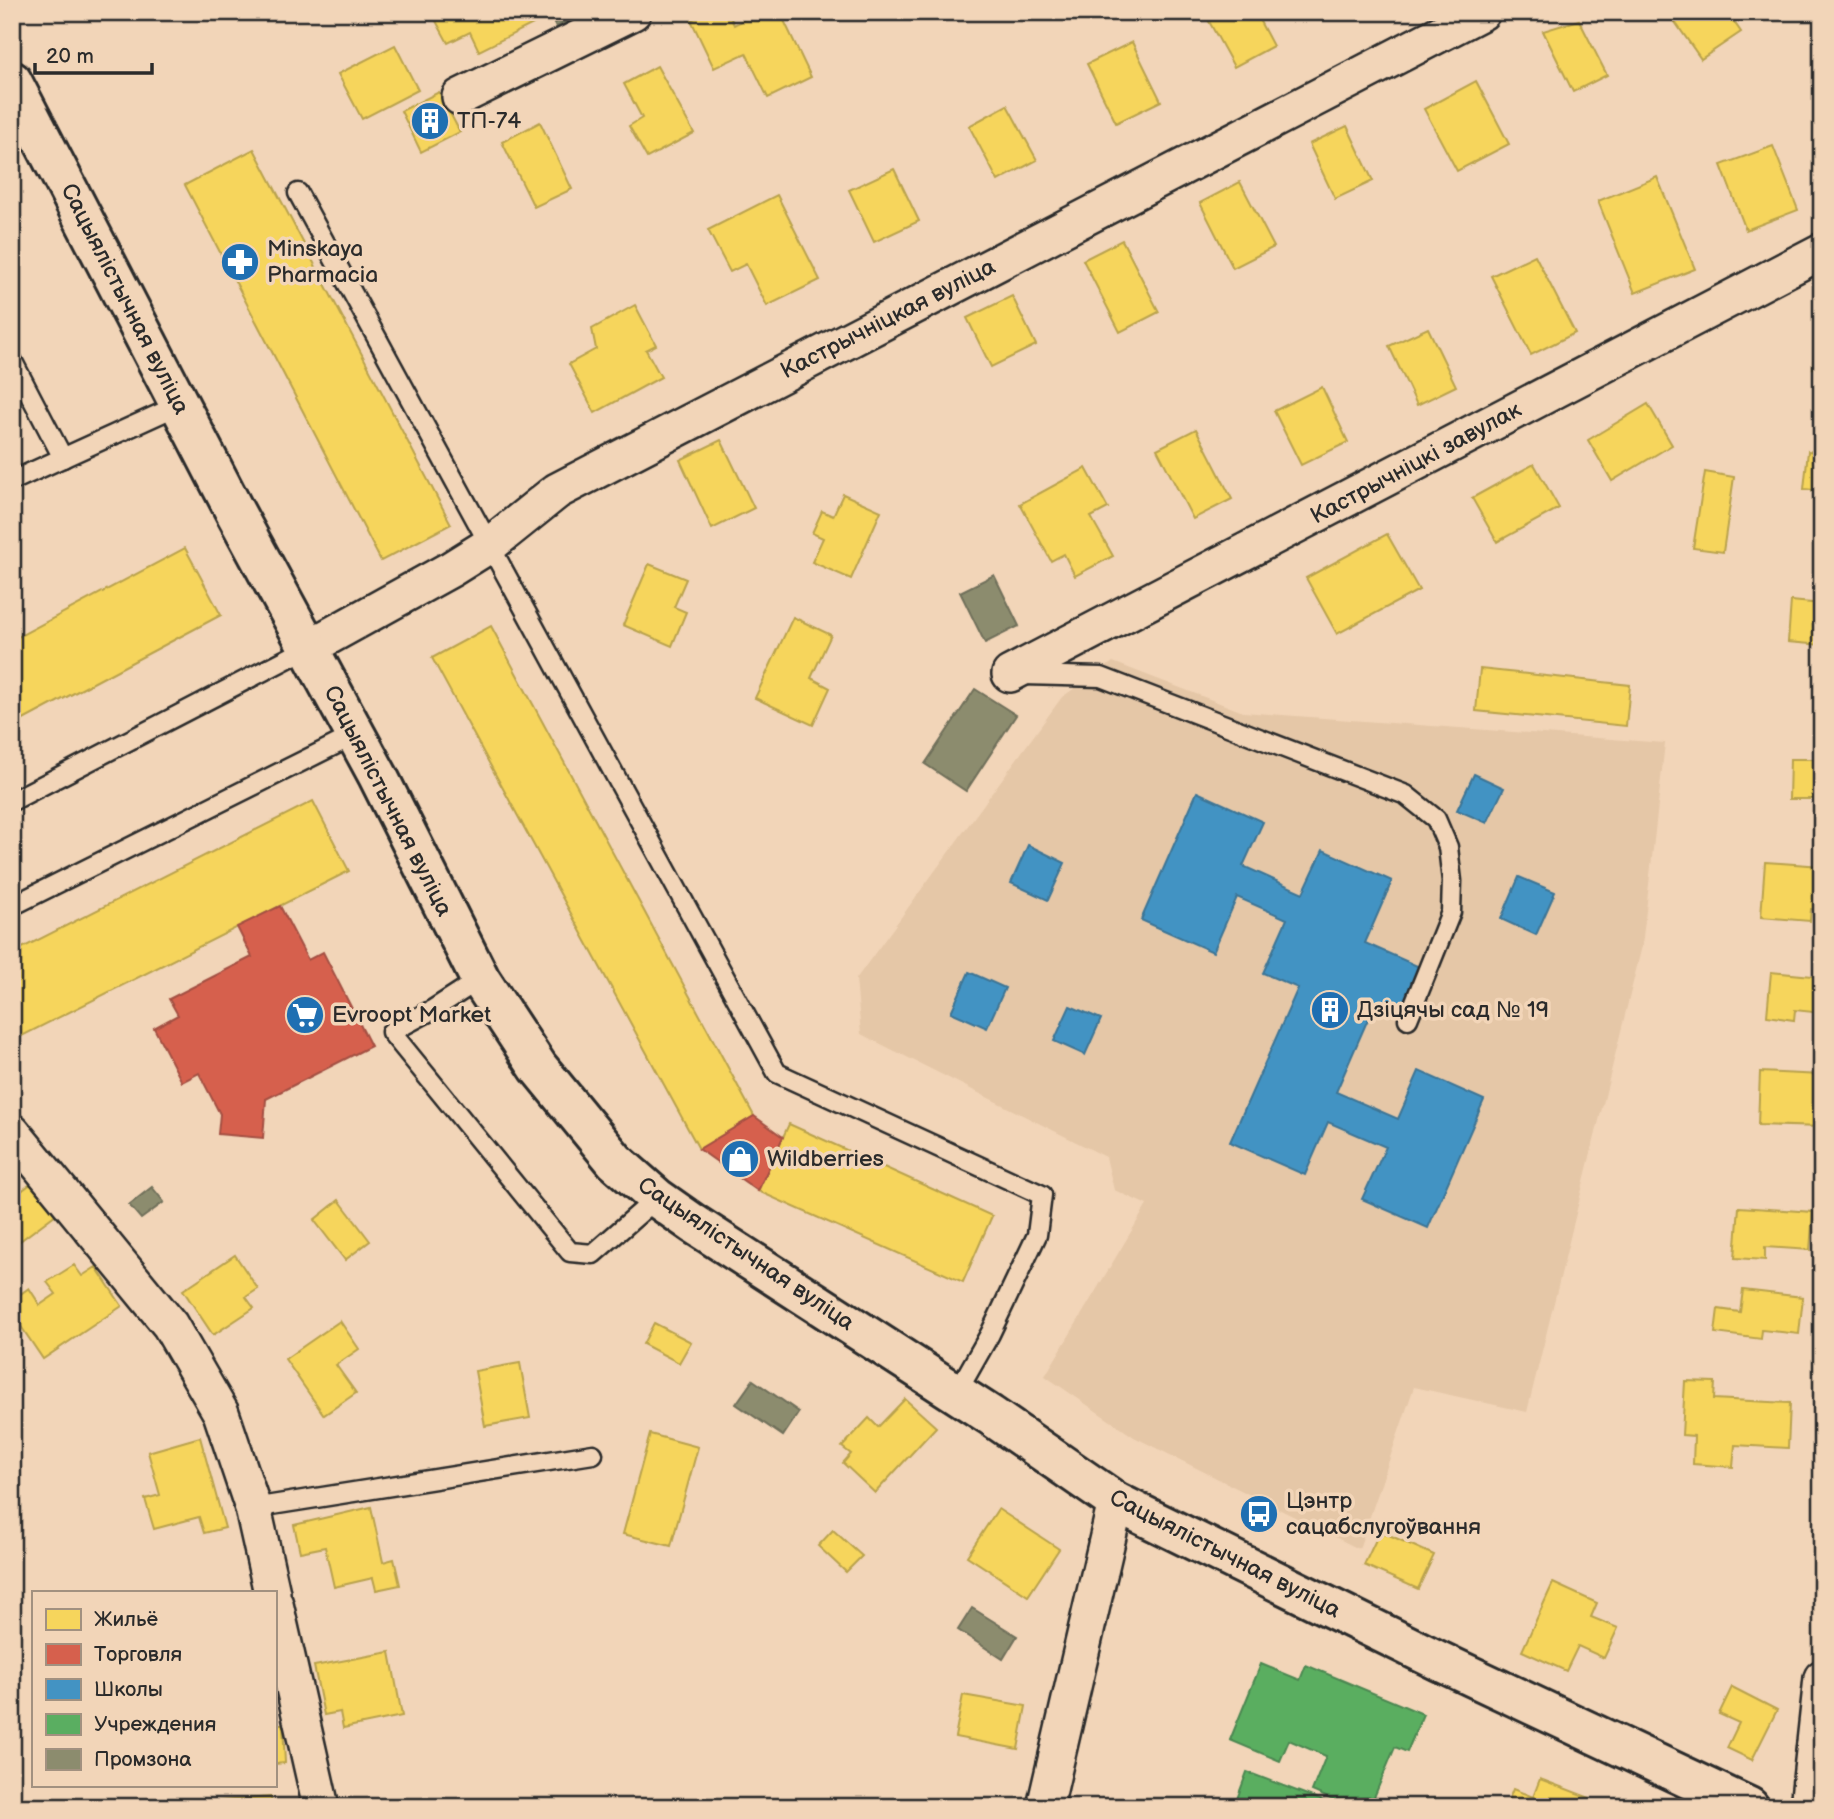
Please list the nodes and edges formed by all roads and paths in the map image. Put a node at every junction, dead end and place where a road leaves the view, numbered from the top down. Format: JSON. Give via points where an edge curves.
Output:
{"nodes":[{"id":1,"x":633,"y":12,"type":"edge"},
{"id":2,"x":1482,"y":12,"type":"edge"},
{"id":3,"x":12,"y":81,"type":"edge"},
{"id":4,"x":460,"y":97,"type":"dead end"},
{"id":5,"x":298,"y":194,"type":"dead end"},
{"id":6,"x":1822,"y":251,"type":"edge"},
{"id":7,"x":12,"y":360,"type":"edge"},
{"id":8,"x":179,"y":405,"type":"junction"},
{"id":9,"x":62,"y":458,"type":"junction"},
{"id":10,"x":12,"y":481,"type":"edge"},
{"id":11,"x":491,"y":544,"type":"junction"},
{"id":12,"x":308,"y":648,"type":"junction"},
{"id":13,"x":1010,"y":674,"type":"joint"},
{"id":14,"x":355,"y":735,"type":"junction"},
{"id":15,"x":12,"y":801,"type":"edge"},
{"id":16,"x":12,"y":906,"type":"edge"},
{"id":17,"x":480,"y":979,"type":"junction"},
{"id":18,"x":1408,"y":1019,"type":"dead end"},
{"id":19,"x":12,"y":1132,"type":"edge"},
{"id":20,"x":657,"y":1198,"type":"junction"},
{"id":21,"x":956,"y":1394,"type":"junction"},
{"id":22,"x":593,"y":1454,"type":"dead end"},
{"id":23,"x":1116,"y":1502,"type":"junction"},
{"id":24,"x":253,"y":1508,"type":"junction"},
{"id":25,"x":272,"y":1591,"type":"edge"},
{"id":26,"x":276,"y":1608,"type":"edge"},
{"id":27,"x":1822,"y":1678,"type":"edge"},
{"id":28,"x":321,"y":1807,"type":"edge"},
{"id":29,"x":1045,"y":1807,"type":"edge"},
{"id":30,"x":1749,"y":1807,"type":"edge"},
{"id":31,"x":1808,"y":1807,"type":"edge"}],
"edges":[{"from":1,"to":4,"type":"street"},
{"from":2,"to":11,"type":"street","name":"Кастрычніцкая вуліца","via":[[557,491]]},
{"from":3,"to":8,"type":"main road","name":"Сацыялістычная вуліца"},
{"from":5,"to":11,"type":"lane"},
{"from":6,"to":13,"type":"street","name":"Кастрычніцкі завулак"},
{"from":7,"to":9,"type":"lane"},
{"from":8,"to":9,"type":"lane"},
{"from":8,"to":12,"type":"main road","name":"Сацыялістычная вуліца"},
{"from":9,"to":10,"type":"lane"},
{"from":11,"to":12,"type":"street","name":"Кастрычніцкая вуліца"},
{"from":11,"to":21,"type":"lane","via":[[777,1073],[1042,1195],[1037,1235]]},
{"from":12,"to":14,"type":"main road","name":"Сацыялістычная вуліца"},
{"from":12,"to":15,"type":"lane"},
{"from":13,"to":18,"type":"lane","via":[[1101,677],[1406,795],[1436,819],[1448,847],[1451,912]]},
{"from":14,"to":16,"type":"lane"},
{"from":14,"to":17,"type":"main road","name":"Сацыялістычная вуліца"},
{"from":17,"to":20,"type":"main road","name":"Сацыялістычная вуліца","via":[[538,1067],[615,1161]]},
{"from":17,"to":20,"type":"lane","via":[[391,1032],[570,1252],[593,1254]]},
{"from":19,"to":24,"type":"street","via":[[170,1325],[221,1413]]},
{"from":20,"to":21,"type":"main road","name":"Сацыялістычная вуліца"},
{"from":21,"to":23,"type":"main road","name":"Сацыялістычная вуліца"},
{"from":22,"to":24,"type":"lane"},
{"from":23,"to":29,"type":"street"},
{"from":23,"to":30,"type":"main road","name":"Сацыялістычная вуліца"},
{"from":24,"to":25,"type":"street"},
{"from":26,"to":28,"type":"street"},
{"from":27,"to":31,"type":"street"}]}
